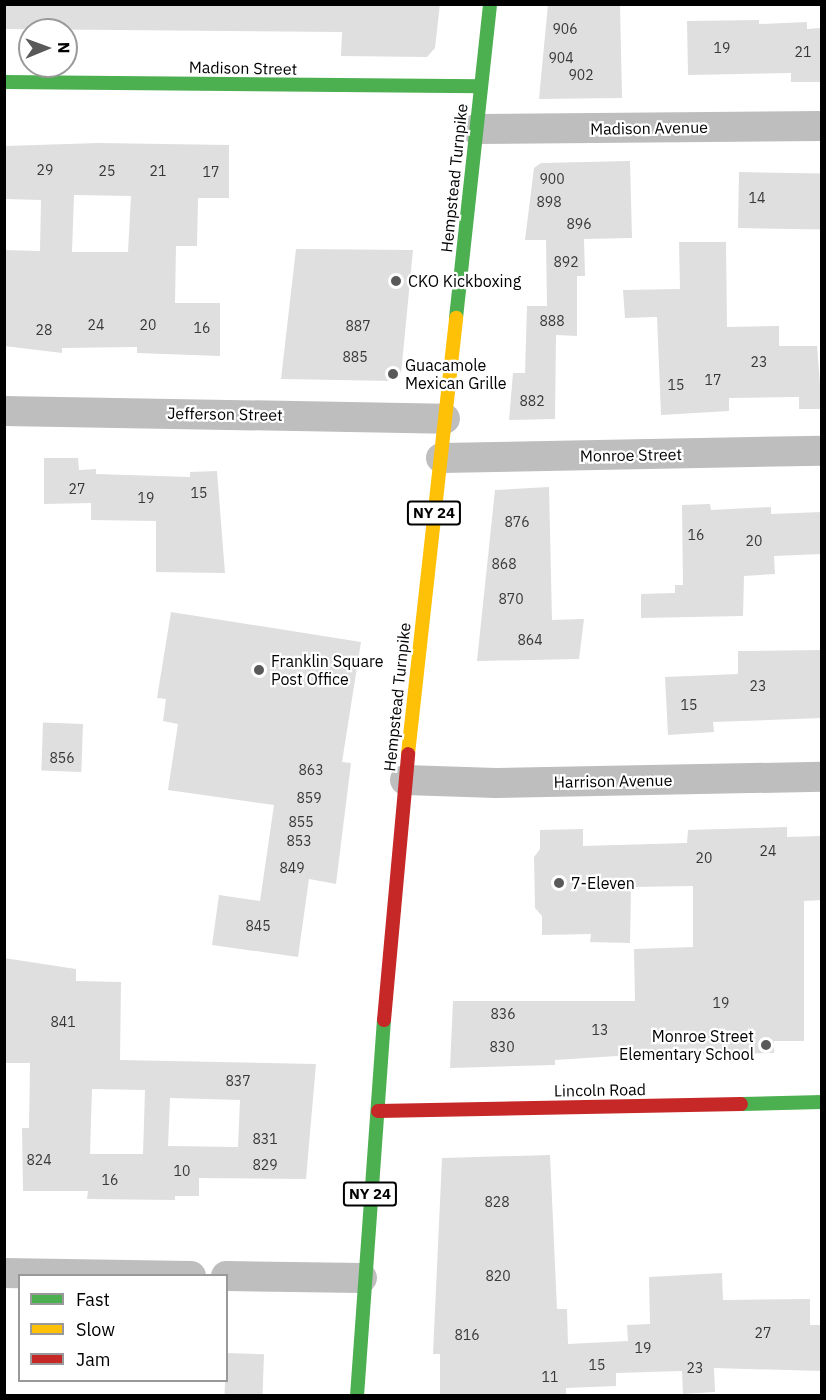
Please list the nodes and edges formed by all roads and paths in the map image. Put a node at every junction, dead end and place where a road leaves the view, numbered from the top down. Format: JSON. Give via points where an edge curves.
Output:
{"nodes":[{"id":1,"x":490,"y":4,"type":"edge"},
{"id":2,"x":4,"y":82,"type":"edge"},
{"id":3,"x":481,"y":86,"type":"junction"},
{"id":4,"x":822,"y":126,"type":"edge"},
{"id":5,"x":476,"y":129,"type":"junction"},
{"id":6,"x":4,"y":411,"type":"edge"},
{"id":7,"x":445,"y":419,"type":"junction"},
{"id":8,"x":822,"y":451,"type":"edge"},
{"id":9,"x":441,"y":458,"type":"junction"},
{"id":10,"x":822,"y":777,"type":"edge"},
{"id":11,"x":405,"y":780,"type":"junction"},
{"id":12,"x":822,"y":1102,"type":"edge"},
{"id":13,"x":378,"y":1111,"type":"junction"},
{"id":14,"x":4,"y":1273,"type":"edge"},
{"id":15,"x":98,"y":1274,"type":"edge"},
{"id":16,"x":228,"y":1276,"type":"edge"},
{"id":17,"x":362,"y":1278,"type":"junction"},
{"id":18,"x":357,"y":1395,"type":"edge"}],
"edges":[{"from":1,"to":3,"type":"main road","name":"Hempstead Turnpike","number":"NY 24"},
{"from":2,"to":3,"type":"main road","name":"Madison Street"},
{"from":3,"to":5,"type":"main road","name":"Hempstead Turnpike","number":"NY 24"},
{"from":4,"to":5,"type":"street","name":"Madison Avenue"},
{"from":5,"to":7,"type":"main road","name":"Hempstead Turnpike","number":"NY 24"},
{"from":6,"to":7,"type":"street","name":"Jefferson Street"},
{"from":7,"to":9,"type":"main road","name":"Hempstead Turnpike","number":"NY 24"},
{"from":8,"to":9,"type":"street","name":"Monroe Street"},
{"from":9,"to":11,"type":"main road","name":"Hempstead Turnpike","number":"NY 24"},
{"from":10,"to":11,"type":"street","name":"Harrison Avenue","via":[[496,783]]},
{"from":11,"to":13,"type":"main road","name":"Hempstead Turnpike","number":"NY 24"},
{"from":12,"to":13,"type":"main road","name":"Lincoln Road"},
{"from":13,"to":17,"type":"main road","name":"Hempstead Turnpike","number":"NY 24"},
{"from":14,"to":15,"type":"street"},
{"from":16,"to":17,"type":"street"},
{"from":17,"to":18,"type":"main road","name":"Hempstead Turnpike","number":"NY 24"}]}
